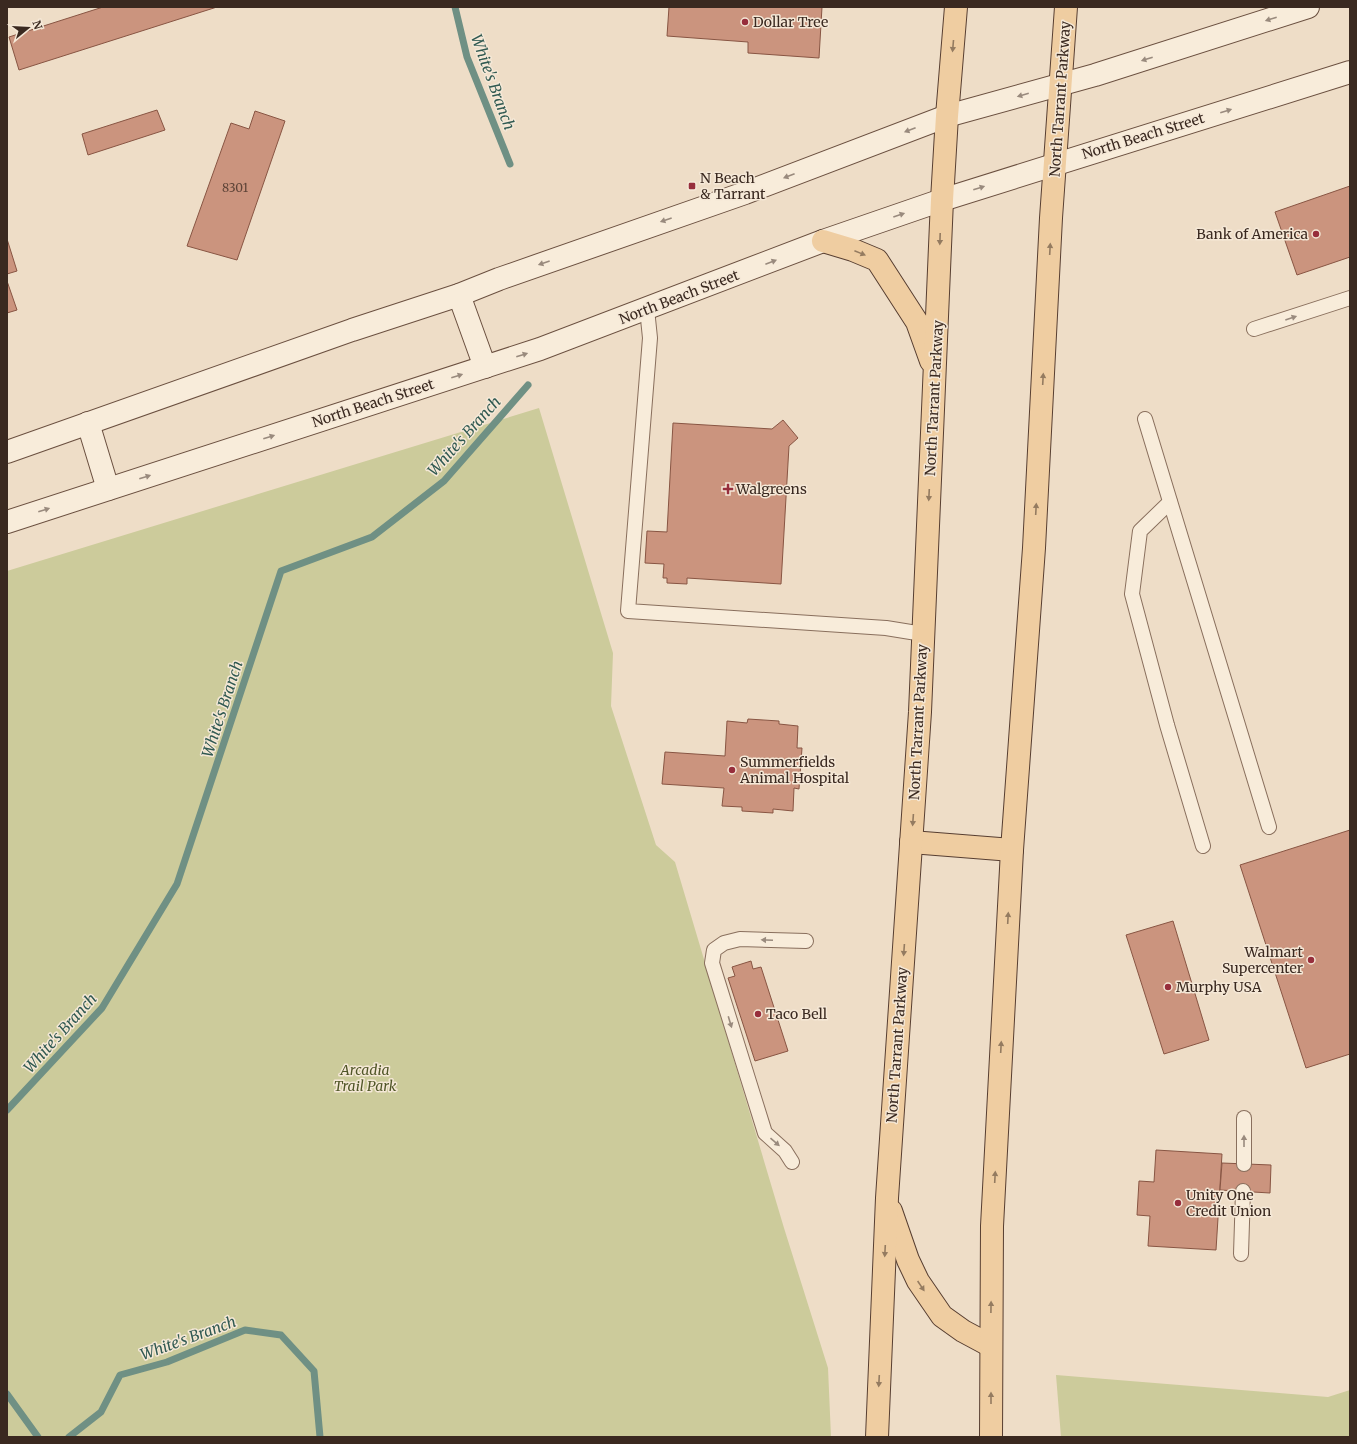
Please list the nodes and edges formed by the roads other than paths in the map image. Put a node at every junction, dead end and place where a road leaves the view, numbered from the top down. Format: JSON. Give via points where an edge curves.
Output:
{"nodes":[{"id":1,"x":956,"y":7,"type":"edge"},
{"id":2,"x":1066,"y":7,"type":"edge"},
{"id":3,"x":1308,"y":7,"type":"edge"},
{"id":4,"x":1350,"y":72,"type":"edge"},
{"id":5,"x":1060,"y":85,"type":"junction"},
{"id":6,"x":947,"y":116,"type":"junction"},
{"id":7,"x":1056,"y":164,"type":"junction"},
{"id":8,"x":942,"y":200,"type":"junction"},
{"id":9,"x":823,"y":241,"type":"junction"},
{"id":10,"x":458,"y":295,"type":"junction"},
{"id":11,"x":1350,"y":298,"type":"edge"},
{"id":12,"x":647,"y":309,"type":"junction"},
{"id":13,"x":1254,"y":329,"type":"dead end"},
{"id":14,"x":485,"y":367,"type":"junction"},
{"id":15,"x":935,"y":372,"type":"junction"},
{"id":16,"x":1145,"y":419,"type":"dead end"},
{"id":17,"x":88,"y":423,"type":"junction"},
{"id":18,"x":7,"y":452,"type":"edge"},
{"id":19,"x":108,"y":489,"type":"junction"},
{"id":20,"x":1170,"y":502,"type":"junction"},
{"id":21,"x":7,"y":522,"type":"edge"},
{"id":22,"x":923,"y":634,"type":"junction"},
{"id":23,"x":1269,"y":827,"type":"dead end"},
{"id":24,"x":911,"y":842,"type":"junction"},
{"id":25,"x":1203,"y":846,"type":"dead end"},
{"id":26,"x":1012,"y":850,"type":"junction"},
{"id":27,"x":806,"y":941,"type":"dead end"},
{"id":28,"x":1244,"y":1118,"type":"dead end"},
{"id":29,"x":792,"y":1162,"type":"dead end"},
{"id":30,"x":1244,"y":1164,"type":"dead end"},
{"id":31,"x":1242,"y":1191,"type":"dead end"},
{"id":32,"x":887,"y":1198,"type":"junction"},
{"id":33,"x":1241,"y":1254,"type":"dead end"},
{"id":34,"x":991,"y":1346,"type":"junction"},
{"id":35,"x":877,"y":1437,"type":"edge"},
{"id":36,"x":990,"y":1437,"type":"edge"}],
"edges":[{"from":1,"to":6,"type":"main road","name":"North Tarrant Parkway","one_way":true},
{"from":2,"to":5,"type":"main road","name":"North Tarrant Parkway"},
{"from":3,"to":5,"type":"main road","one_way":true},
{"from":7,"to":4,"type":"main road","name":"North Beach Street","one_way":true},
{"from":5,"to":6,"type":"main road","one_way":true},
{"from":5,"to":7,"type":"main road","name":"North Tarrant Parkway"},
{"from":6,"to":8,"type":"main road","name":"North Tarrant Parkway"},
{"from":6,"to":10,"type":"main road","one_way":true,"via":[[745,193]]},
{"from":8,"to":7,"type":"main road","name":"North Beach Street","one_way":true},
{"from":26,"to":7,"type":"main road","name":"North Tarrant Parkway","one_way":true,"via":[[1033,556]]},
{"from":9,"to":8,"type":"main road","name":"North Beach Street","one_way":true},
{"from":8,"to":15,"type":"main road","name":"North Tarrant Parkway","one_way":true},
{"from":12,"to":9,"type":"main road","name":"North Beach Street","one_way":true},
{"from":9,"to":15,"type":"main road","one_way":true,"via":[[878,260],[917,322]]},
{"from":10,"to":14,"type":"main road"},
{"from":10,"to":17,"type":"main road"},
{"from":13,"to":11,"type":"lane","one_way":true},
{"from":14,"to":12,"type":"main road","name":"North Beach Street","one_way":true},
{"from":12,"to":22,"type":"lane","via":[[650,338],[628,611],[886,628]]},
{"from":19,"to":14,"type":"main road","name":"North Beach Street","one_way":true},
{"from":15,"to":22,"type":"main road","name":"North Tarrant Parkway","one_way":true},
{"from":16,"to":20,"type":"lane"},
{"from":17,"to":18,"type":"main road"},
{"from":17,"to":19,"type":"main road"},
{"from":21,"to":19,"type":"main road","name":"North Beach Street","one_way":true},
{"from":20,"to":23,"type":"lane"},
{"from":20,"to":25,"type":"lane","via":[[1140,531],[1132,594]]},
{"from":22,"to":24,"type":"main road","name":"North Tarrant Parkway","one_way":true},
{"from":24,"to":26,"type":"main road"},
{"from":24,"to":32,"type":"main road","name":"North Tarrant Parkway","one_way":true},
{"from":34,"to":26,"type":"main road","name":"North Tarrant Parkway","one_way":true,"via":[[992,1226]]},
{"from":27,"to":29,"type":"lane","one_way":true,"via":[[740,939],[724,943],[714,950],[712,963],[765,1133],[785,1150]]},
{"from":30,"to":28,"type":"lane","one_way":true},
{"from":31,"to":33,"type":"lane"},
{"from":32,"to":34,"type":"main road","one_way":true,"via":[[908,1260],[918,1281],[942,1316]]},
{"from":32,"to":35,"type":"main road","name":"North Tarrant Parkway","one_way":true},
{"from":36,"to":34,"type":"main road","name":"North Tarrant Parkway","one_way":true}]}
